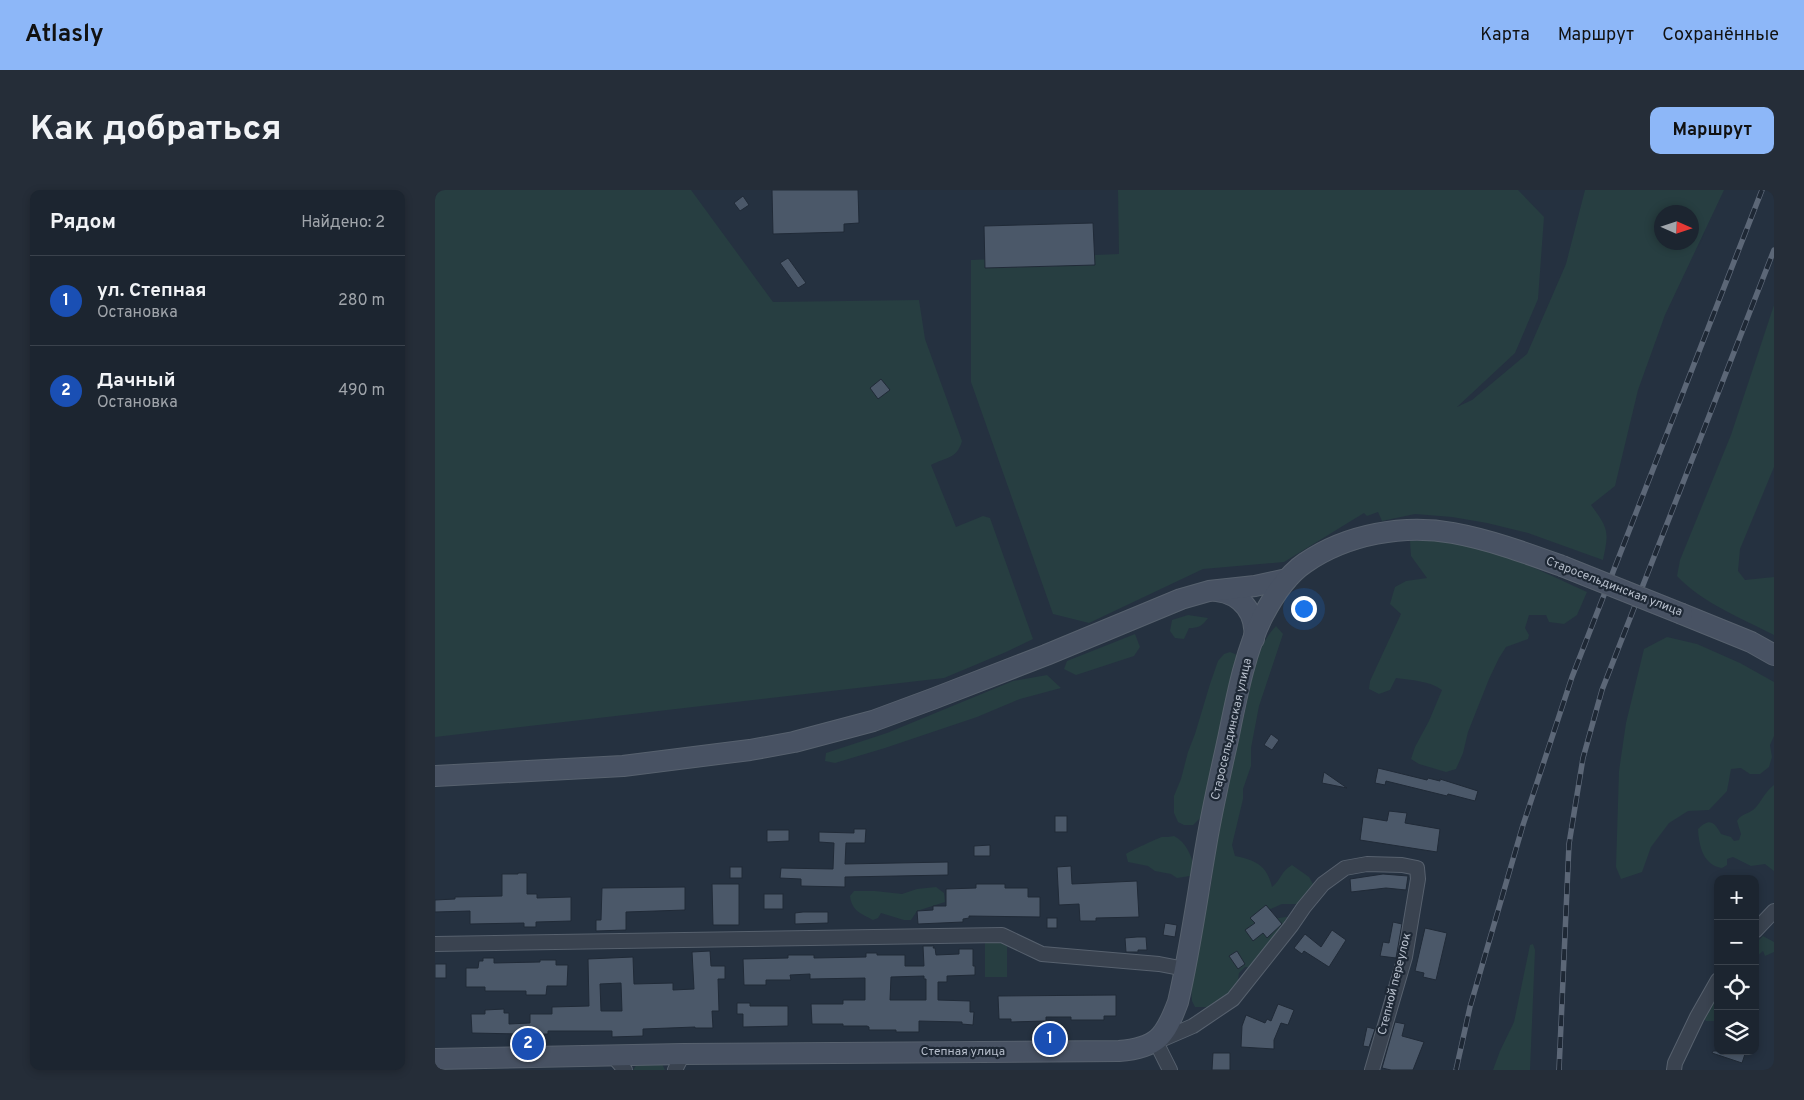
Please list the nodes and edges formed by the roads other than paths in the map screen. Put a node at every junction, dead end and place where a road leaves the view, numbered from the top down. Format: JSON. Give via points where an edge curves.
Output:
{"nodes":[{"id":1,"x":1287,"y":579,"type":"junction"},
{"id":2,"x":1209,"y":591,"type":"junction"},
{"id":3,"x":1254,"y":641,"type":"junction"},
{"id":4,"x":1774,"y":655,"type":"edge"},
{"id":5,"x":435,"y":776,"type":"edge"},
{"id":6,"x":1417,"y":868,"type":"joint"},
{"id":7,"x":1774,"y":911,"type":"edge"},
{"id":8,"x":1759,"y":927,"type":"edge"},
{"id":9,"x":435,"y":944,"type":"edge"},
{"id":10,"x":1185,"y":968,"type":"junction"},
{"id":11,"x":1714,"y":987,"type":"edge"},
{"id":12,"x":1156,"y":1042,"type":"junction"},
{"id":13,"x":435,"y":1059,"type":"edge"},
{"id":14,"x":679,"y":1062,"type":"edge"},
{"id":15,"x":619,"y":1063,"type":"edge"},
{"id":16,"x":1170,"y":1070,"type":"edge"},
{"id":17,"x":1372,"y":1070,"type":"edge"},
{"id":18,"x":1674,"y":1070,"type":"edge"}],
"edges":[{"from":1,"to":2,"type":"main road"},
{"from":1,"to":3,"type":"main road","name":"Старосельдинская улица","via":[[1263,616]]},
{"from":1,"to":4,"type":"main road","name":"Старосельдинская улица","bridge":true,"via":[[1304,563],[1338,545],[1368,535],[1396,531],[1451,533],[1511,548],[1561,566],[1751,642]]},
{"from":2,"to":3,"type":"main road","via":[[1224,592],[1239,599],[1254,623]]},
{"from":2,"to":5,"type":"main road","via":[[1181,599],[935,698],[830,733],[750,750],[623,766]]},
{"from":3,"to":10,"type":"main road","name":"Старосельдинская улица","via":[[1236,702],[1206,844]]},
{"from":6,"to":12,"type":"street","name":"Степная улица","via":[[1367,864],[1345,868],[1323,884],[1233,999],[1193,1026]]},
{"from":6,"to":17,"type":"street","name":"Степной переулок","via":[[1405,957]]},
{"from":7,"to":8,"type":"street"},
{"from":9,"to":10,"type":"street","via":[[1002,935],[1041,954]]},
{"from":10,"to":12,"type":"main road","name":"Старосельдинская улица","via":[[1170,1023]]},
{"from":11,"to":18,"type":"street"},
{"from":12,"to":14,"type":"main road","name":"Степная улица","via":[[1119,1051]]},
{"from":12,"to":16,"type":"street"},
{"from":13,"to":15,"type":"main road","name":"Степная улица"},
{"from":14,"to":15,"type":"main road","name":"Степная улица"}]}
